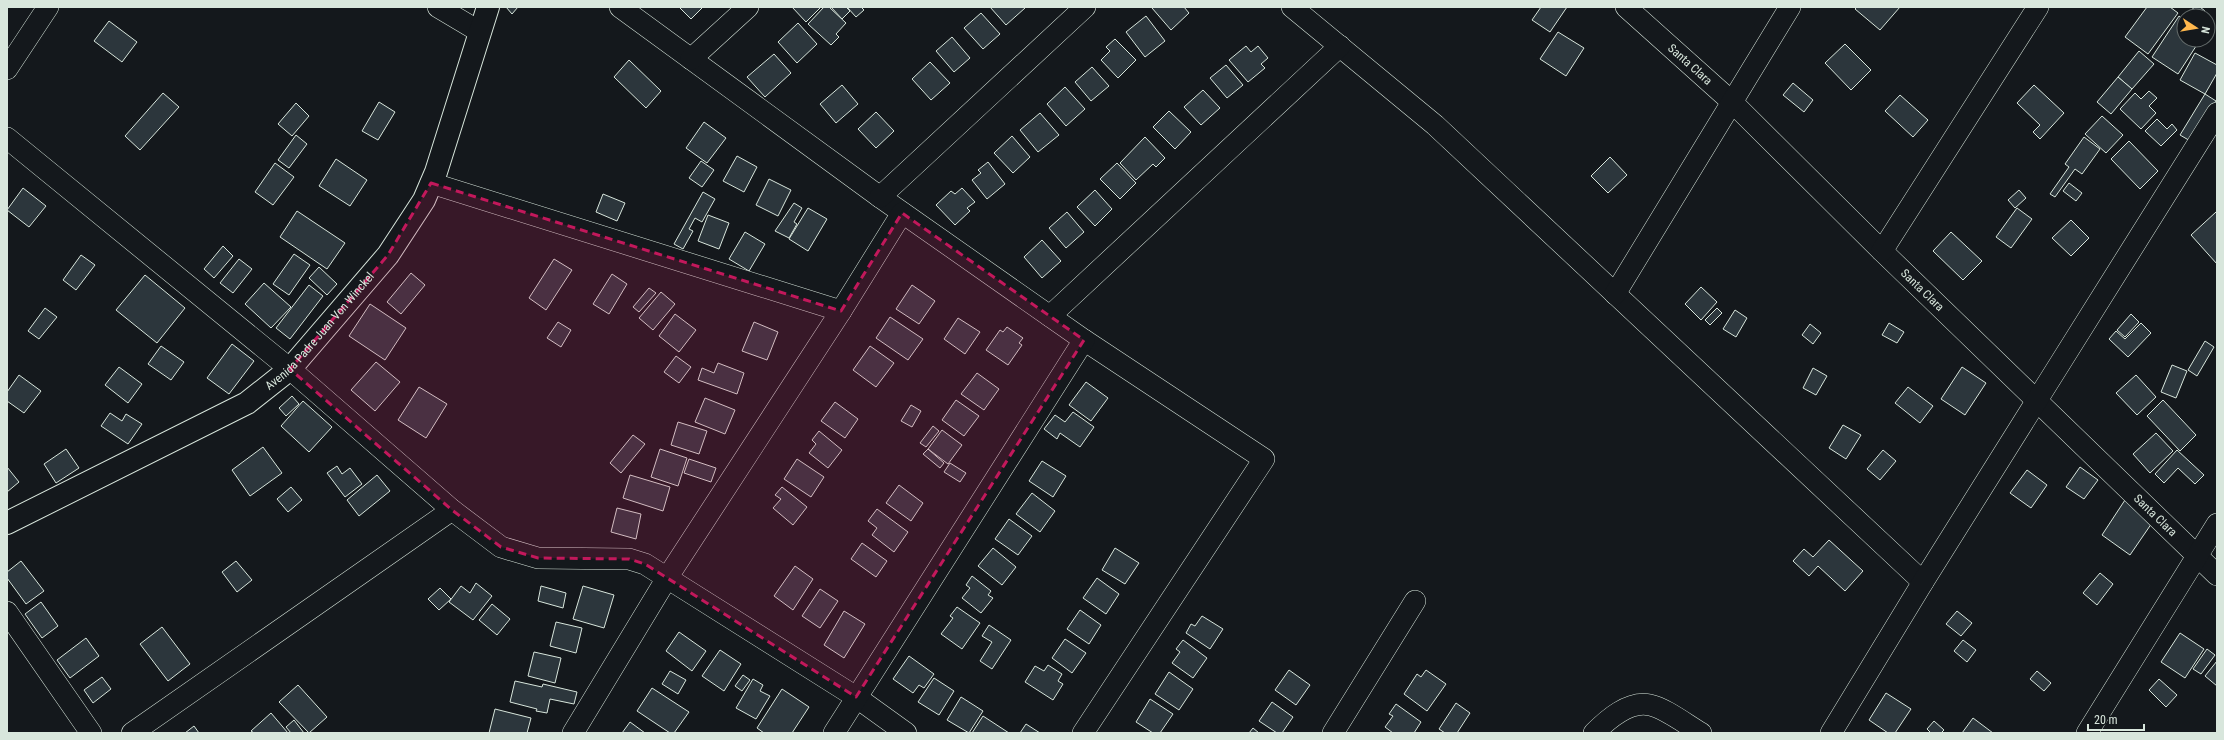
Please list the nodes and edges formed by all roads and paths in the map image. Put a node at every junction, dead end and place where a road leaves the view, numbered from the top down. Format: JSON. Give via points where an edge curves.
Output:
{"nodes":[{"id":1,"x":48,"y":7,"type":"edge"},
{"id":2,"x":438,"y":7,"type":"edge"},
{"id":3,"x":488,"y":7,"type":"edge"},
{"id":4,"x":620,"y":7,"type":"edge"},
{"id":5,"x":748,"y":7,"type":"edge"},
{"id":6,"x":1085,"y":7,"type":"edge"},
{"id":7,"x":1292,"y":7,"type":"edge"},
{"id":8,"x":1626,"y":7,"type":"edge"},
{"id":9,"x":1790,"y":7,"type":"edge"},
{"id":10,"x":2038,"y":7,"type":"edge"},
{"id":11,"x":480,"y":32,"type":"junction"},
{"id":12,"x":1340,"y":46,"type":"junction"},
{"id":13,"x":691,"y":59,"type":"junction"},
{"id":14,"x":7,"y":69,"type":"edge"},
{"id":15,"x":1732,"y":102,"type":"junction"},
{"id":16,"x":2217,"y":113,"type":"edge"},
{"id":17,"x":7,"y":138,"type":"edge"},
{"id":18,"x":431,"y":183,"type":"junction"},
{"id":19,"x":880,"y":197,"type":"junction"},
{"id":20,"x":902,"y":213,"type":"junction"},
{"id":21,"x":1882,"y":251,"type":"junction"},
{"id":22,"x":1615,"y":294,"type":"junction"},
{"id":23,"x":841,"y":311,"type":"junction"},
{"id":24,"x":1050,"y":316,"type":"junction"},
{"id":25,"x":1084,"y":340,"type":"junction"},
{"id":26,"x":290,"y":369,"type":"junction"},
{"id":27,"x":2037,"y":399,"type":"junction"},
{"id":28,"x":452,"y":510,"type":"junction"},
{"id":29,"x":7,"y":523,"type":"edge"},
{"id":30,"x":2217,"y":524,"type":"edge"},
{"id":31,"x":2198,"y":556,"type":"junction"},
{"id":32,"x":2217,"y":574,"type":"edge"},
{"id":33,"x":667,"y":578,"type":"junction"},
{"id":34,"x":1923,"y":582,"type":"junction"},
{"id":35,"x":1415,"y":601,"type":"dead end"},
{"id":36,"x":7,"y":612,"type":"edge"},
{"id":37,"x":856,"y":697,"type":"junction"},
{"id":38,"x":91,"y":733,"type":"edge"},
{"id":39,"x":132,"y":733,"type":"edge"},
{"id":40,"x":573,"y":733,"type":"edge"},
{"id":41,"x":834,"y":733,"type":"edge"},
{"id":42,"x":906,"y":733,"type":"edge"},
{"id":43,"x":1083,"y":733,"type":"edge"},
{"id":44,"x":1333,"y":733,"type":"edge"},
{"id":45,"x":1594,"y":733,"type":"edge"},
{"id":46,"x":1701,"y":733,"type":"edge"},
{"id":47,"x":1831,"y":733,"type":"edge"},
{"id":48,"x":2087,"y":733,"type":"edge"}],
"edges":[{"from":1,"to":14,"type":"street"},
{"from":2,"to":11,"type":"street"},
{"from":3,"to":11,"type":"main road","name":"Avenida Padre Juan Von Winckel"},
{"from":4,"to":13,"type":"street"},
{"from":5,"to":13,"type":"street"},
{"from":6,"to":19,"type":"street"},
{"from":7,"to":12,"type":"street"},
{"from":8,"to":15,"type":"street","name":"Santa Clara"},
{"from":9,"to":15,"type":"street"},
{"from":10,"to":21,"type":"street"},
{"from":11,"to":18,"type":"main road","name":"Avenida Padre Juan Von Winckel"},
{"from":12,"to":22,"type":"street","via":[[1435,125]]},
{"from":12,"to":24,"type":"street"},
{"from":13,"to":19,"type":"street"},
{"from":15,"to":21,"type":"street","name":"Santa Clara"},
{"from":15,"to":22,"type":"street"},
{"from":16,"to":27,"type":"street"},
{"from":17,"to":26,"type":"street"},
{"from":18,"to":23,"type":"street"},
{"from":18,"to":26,"type":"main road","name":"Avenida Padre Juan Von Winckel","via":[[424,200],[388,255]]},
{"from":19,"to":20,"type":"street"},
{"from":20,"to":23,"type":"street"},
{"from":20,"to":24,"type":"street"},
{"from":21,"to":27,"type":"street","name":"Santa Clara"},
{"from":22,"to":34,"type":"street"},
{"from":23,"to":33,"type":"street"},
{"from":24,"to":25,"type":"street"},
{"from":25,"to":37,"type":"street"},
{"from":25,"to":43,"type":"street","via":[[1264,458]]},
{"from":26,"to":28,"type":"street"},
{"from":26,"to":29,"type":"main road","name":"Avenida Padre Juan Von Winckel","via":[[247,403]]},
{"from":27,"to":31,"type":"street","name":"Santa Clara"},
{"from":27,"to":34,"type":"street"},
{"from":28,"to":33,"type":"street","via":[[501,547],[520,554],[538,558],[629,559],[645,564]]},
{"from":28,"to":39,"type":"street"},
{"from":30,"to":31,"type":"street"},
{"from":31,"to":32,"type":"street","name":"Santa Clara"},
{"from":31,"to":48,"type":"street"},
{"from":33,"to":37,"type":"street"},
{"from":33,"to":40,"type":"street"},
{"from":34,"to":47,"type":"street"},
{"from":35,"to":44,"type":"street"},
{"from":36,"to":38,"type":"street"},
{"from":37,"to":41,"type":"street"},
{"from":37,"to":42,"type":"street"},
{"from":45,"to":46,"type":"street","via":[[1607,719],[1631,707],[1649,705]]}]}
